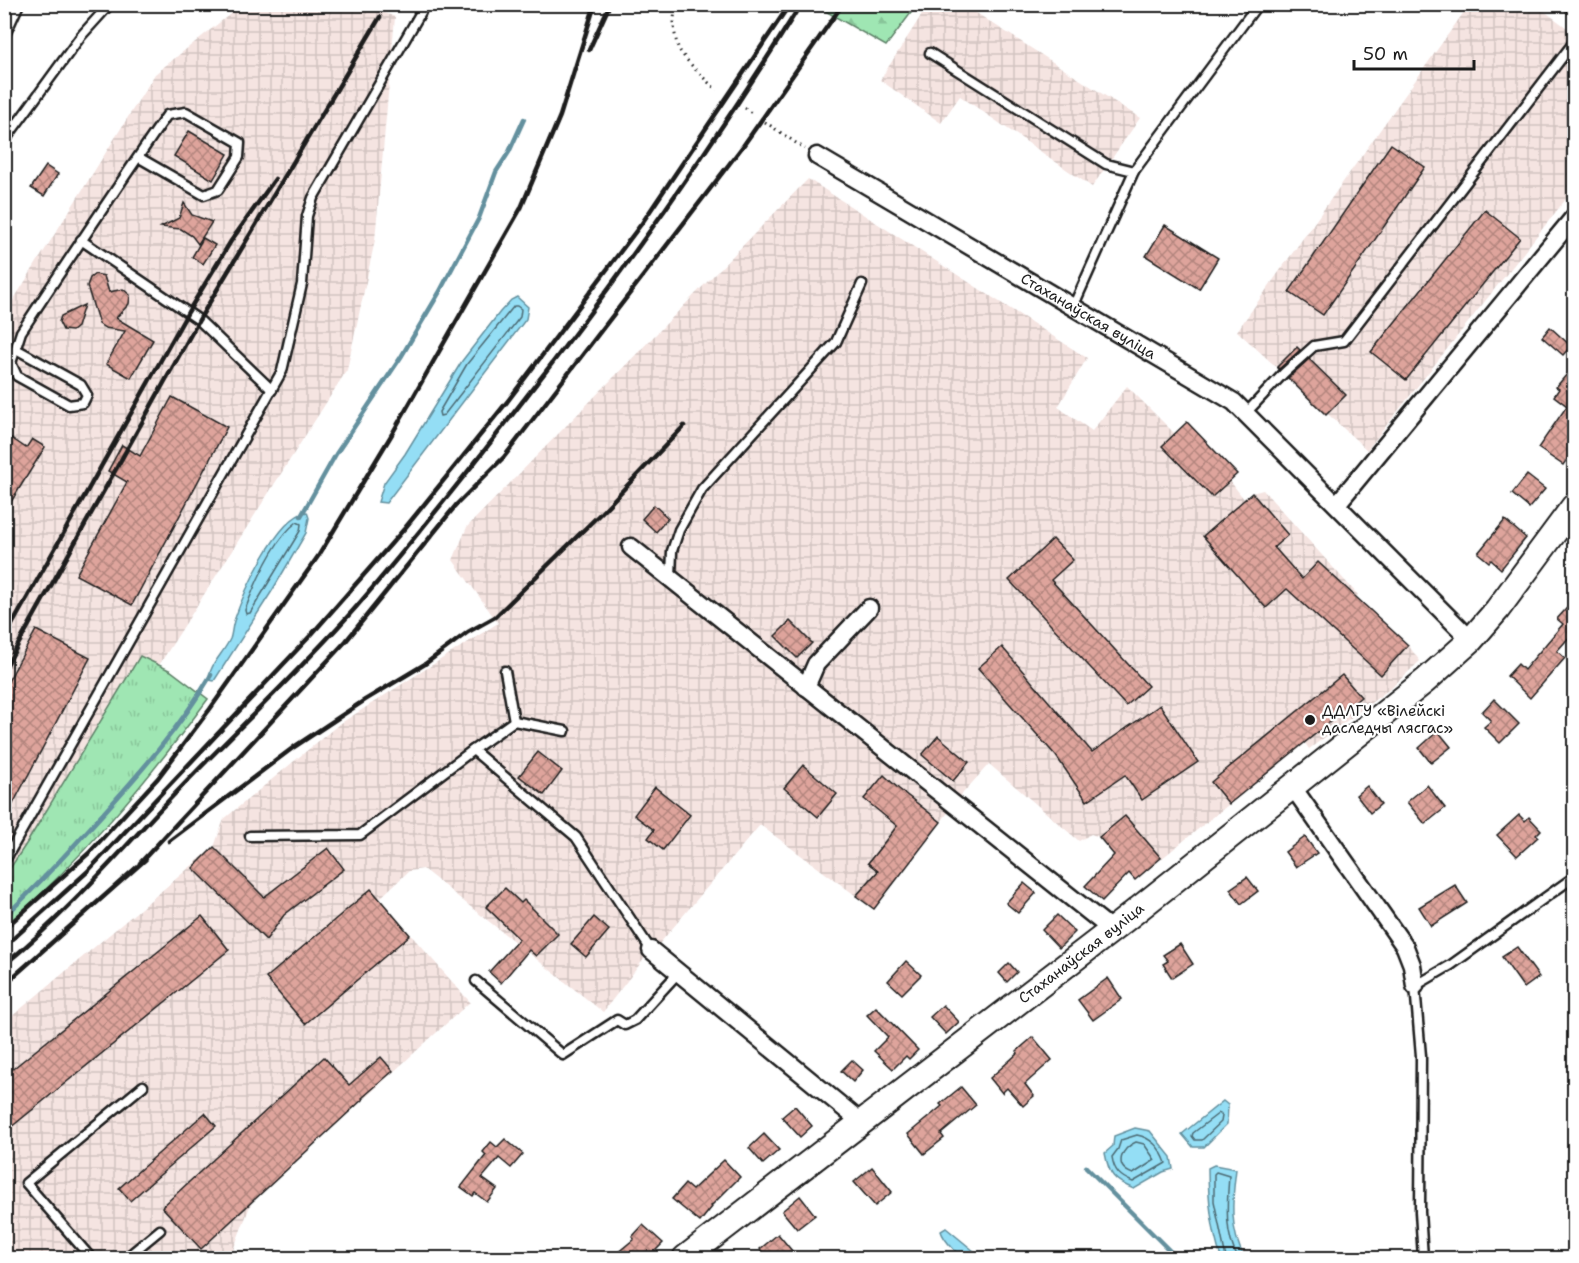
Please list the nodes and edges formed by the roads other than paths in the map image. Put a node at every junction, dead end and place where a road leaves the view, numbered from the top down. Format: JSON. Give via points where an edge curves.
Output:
{"nodes":[{"id":1,"x":19,"y":4,"type":"edge"},
{"id":2,"x":111,"y":4,"type":"edge"},
{"id":3,"x":422,"y":4,"type":"edge"},
{"id":4,"x":1258,"y":4,"type":"edge"},
{"id":5,"x":1567,"y":4,"type":"edge"},
{"id":6,"x":1575,"y":11,"type":"edge"},
{"id":7,"x":4,"y":37,"type":"edge"},
{"id":8,"x":1575,"y":42,"type":"edge"},
{"id":9,"x":930,"y":53,"type":"dead end"},
{"id":10,"x":4,"y":124,"type":"edge"},
{"id":11,"x":8,"y":136,"type":"junction"},
{"id":12,"x":4,"y":146,"type":"edge"},
{"id":13,"x":817,"y":156,"type":"road end"},
{"id":14,"x":138,"y":157,"type":"junction"},
{"id":15,"x":1134,"y":171,"type":"junction"},
{"id":16,"x":1575,"y":217,"type":"edge"},
{"id":17,"x":81,"y":240,"type":"junction"},
{"id":18,"x":862,"y":284,"type":"dead end"},
{"id":19,"x":1073,"y":307,"type":"junction"},
{"id":20,"x":16,"y":349,"type":"junction"},
{"id":21,"x":272,"y":390,"type":"junction"},
{"id":22,"x":1246,"y":413,"type":"junction"},
{"id":23,"x":1337,"y":504,"type":"junction"},
{"id":24,"x":1575,"y":506,"type":"edge"},
{"id":25,"x":631,"y":547,"type":"dead end"},
{"id":26,"x":671,"y":578,"type":"junction"},
{"id":27,"x":869,"y":608,"type":"dead end"},
{"id":28,"x":1472,"y":640,"type":"junction"},
{"id":29,"x":505,"y":670,"type":"dead end"},
{"id":30,"x":806,"y":687,"type":"junction"},
{"id":31,"x":514,"y":721,"type":"junction"},
{"id":32,"x":565,"y":731,"type":"dead end"},
{"id":33,"x":472,"y":750,"type":"junction"},
{"id":34,"x":1292,"y":786,"type":"junction"},
{"id":35,"x":250,"y":836,"type":"dead end"},
{"id":36,"x":4,"y":862,"type":"edge"},
{"id":37,"x":1575,"y":877,"type":"edge"},
{"id":38,"x":1112,"y":930,"type":"junction"},
{"id":39,"x":651,"y":950,"type":"joint"},
{"id":40,"x":679,"y":972,"type":"junction"},
{"id":41,"x":476,"y":981,"type":"dead end"},
{"id":42,"x":1415,"y":986,"type":"junction"},
{"id":43,"x":143,"y":1086,"type":"dead end"},
{"id":44,"x":861,"y":1122,"type":"junction"},
{"id":45,"x":160,"y":1230,"type":"dead end"},
{"id":46,"x":91,"y":1258,"type":"edge"},
{"id":47,"x":126,"y":1258,"type":"edge"},
{"id":48,"x":685,"y":1258,"type":"edge"},
{"id":49,"x":1423,"y":1258,"type":"edge"}],
"edges":[{"from":1,"to":7,"type":"lane"},
{"from":2,"to":11,"type":"lane","via":[[81,36]]},
{"from":3,"to":21,"type":"lane","via":[[307,216],[302,284],[282,371]]},
{"from":4,"to":15,"type":"lane"},
{"from":5,"to":6,"type":"lane"},
{"from":8,"to":22,"type":"lane","via":[[1344,341],[1314,346]]},
{"from":9,"to":15,"type":"lane","via":[[1106,164]]},
{"from":10,"to":11,"type":"lane"},
{"from":11,"to":12,"type":"lane"},
{"from":13,"to":19,"type":"street","name":"Стаханаўская вуліца"},
{"from":14,"to":14,"type":"lane","via":[[166,116],[186,112],[240,143],[239,157],[218,190],[204,195]]},
{"from":14,"to":17,"type":"lane"},
{"from":15,"to":19,"type":"lane"},
{"from":16,"to":23,"type":"street"},
{"from":17,"to":20,"type":"lane","via":[[21,332]]},
{"from":17,"to":21,"type":"lane","via":[[199,320]]},
{"from":18,"to":26,"type":"lane","via":[[836,342],[702,489],[679,530],[672,551]]},
{"from":19,"to":22,"type":"street","name":"Стаханаўская вуліца","via":[[1234,402]]},
{"from":20,"to":20,"type":"lane","via":[[81,385],[87,395],[83,402],[69,405],[17,376],[11,363]]},
{"from":21,"to":36,"type":"lane"},
{"from":22,"to":23,"type":"street","name":"Стаханаўская вуліца"},
{"from":23,"to":28,"type":"street","name":"Стаханаўская вуліца"},
{"from":24,"to":28,"type":"street","name":"Стаханаўская вуліца"},
{"from":25,"to":26,"type":"street"},
{"from":26,"to":30,"type":"street"},
{"from":27,"to":30,"type":"street","via":[[816,664]]},
{"from":28,"to":34,"type":"street","name":"Стаханаўская вуліца"},
{"from":29,"to":31,"type":"lane"},
{"from":30,"to":38,"type":"street"},
{"from":31,"to":32,"type":"lane"},
{"from":31,"to":33,"type":"lane"},
{"from":33,"to":35,"type":"lane","via":[[360,835]]},
{"from":33,"to":39,"type":"lane","via":[[576,837]]},
{"from":34,"to":38,"type":"street","name":"Стаханаўская вуліца"},
{"from":34,"to":42,"type":"street","via":[[1405,947]]},
{"from":37,"to":42,"type":"lane"},
{"from":38,"to":44,"type":"street","name":"Стаханаўская вуліца"},
{"from":39,"to":40,"type":"street"},
{"from":40,"to":41,"type":"lane","via":[[635,1020],[625,1025],[617,1020],[563,1055]]},
{"from":40,"to":44,"type":"street"},
{"from":42,"to":49,"type":"lane"},
{"from":43,"to":46,"type":"lane","via":[[26,1183]]},
{"from":44,"to":48,"type":"street","name":"Стаханаўская вуліца"},
{"from":45,"to":47,"type":"lane"}]}
